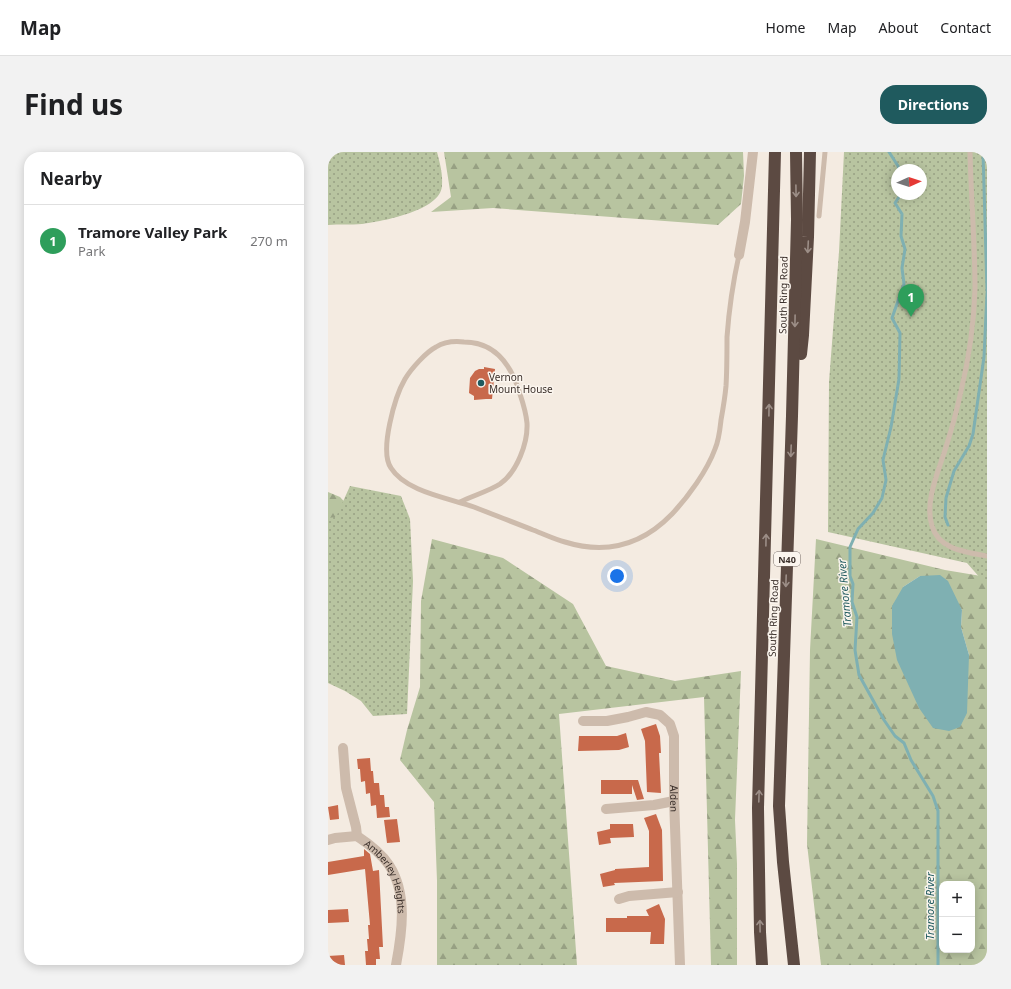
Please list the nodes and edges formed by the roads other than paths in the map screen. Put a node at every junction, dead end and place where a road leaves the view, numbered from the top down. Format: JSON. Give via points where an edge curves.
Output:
{"nodes":[{"id":1,"x":753,"y":152,"type":"edge"},
{"id":2,"x":775,"y":152,"type":"edge"},
{"id":3,"x":796,"y":152,"type":"edge"},
{"id":4,"x":810,"y":152,"type":"edge"},
{"id":5,"x":825,"y":152,"type":"edge"},
{"id":6,"x":970,"y":152,"type":"edge"},
{"id":7,"x":819,"y":216,"type":"dead end"},
{"id":8,"x":739,"y":255,"type":"joint"},
{"id":9,"x":792,"y":416,"type":"junction"},
{"id":10,"x":460,"y":502,"type":"junction"},
{"id":11,"x":987,"y":556,"type":"edge"},
{"id":12,"x":583,"y":721,"type":"dead end"},
{"id":13,"x":343,"y":748,"type":"dead end"},
{"id":14,"x":674,"y":801,"type":"junction"},
{"id":15,"x":606,"y":809,"type":"dead end"},
{"id":16,"x":357,"y":836,"type":"junction"},
{"id":17,"x":328,"y":840,"type":"edge"},
{"id":18,"x":678,"y":892,"type":"junction"},
{"id":19,"x":619,"y":899,"type":"dead end"},
{"id":20,"x":396,"y":965,"type":"edge"},
{"id":21,"x":680,"y":965,"type":"edge"},
{"id":22,"x":762,"y":965,"type":"edge"},
{"id":23,"x":794,"y":965,"type":"edge"}],
"edges":[{"from":1,"to":8,"type":"street"},
{"from":22,"to":2,"type":"highway","name":"South Ring Road","number":"N40","one_way":true,"via":[[758,808]]},
{"from":3,"to":9,"type":"highway","name":"South Ring Road","number":"N40","one_way":true,"via":[[797,220]]},
{"from":4,"to":9,"type":"highway","one_way":true,"via":[[803,335]]},
{"from":5,"to":7,"type":"lane"},
{"from":6,"to":11,"type":"lane","via":[[975,288],[971,331],[964,382],[934,486],[929,515],[933,531],[944,544],[961,551]]},
{"from":8,"to":10,"type":"lane","via":[[731,295],[726,387],[716,448],[687,498],[667,519],[637,540],[618,547],[589,548],[565,542]]},
{"from":9,"to":23,"type":"highway","name":"South Ring Road","number":"N40","one_way":true,"via":[[779,806]]},
{"from":10,"to":10,"type":"lane","via":[[411,485],[390,467],[387,453],[388,436],[398,394],[406,377],[435,347],[453,341],[472,342],[490,349],[507,363],[523,402],[527,424],[525,442],[511,472],[500,483]]},
{"from":12,"to":14,"type":"street","name":"Alden","via":[[598,716],[607,721],[646,712],[660,715],[670,724],[674,736]]},
{"from":13,"to":16,"type":"street","name":"Amberley Heights","via":[[346,788]]},
{"from":14,"to":15,"type":"street"},
{"from":14,"to":18,"type":"street","name":"Alden"},
{"from":16,"to":17,"type":"street"},
{"from":16,"to":20,"type":"street","name":"Amberley Heights","via":[[373,847],[389,865],[399,887],[402,930]]},
{"from":18,"to":19,"type":"street"},
{"from":18,"to":21,"type":"street","name":"Alden"}]}
